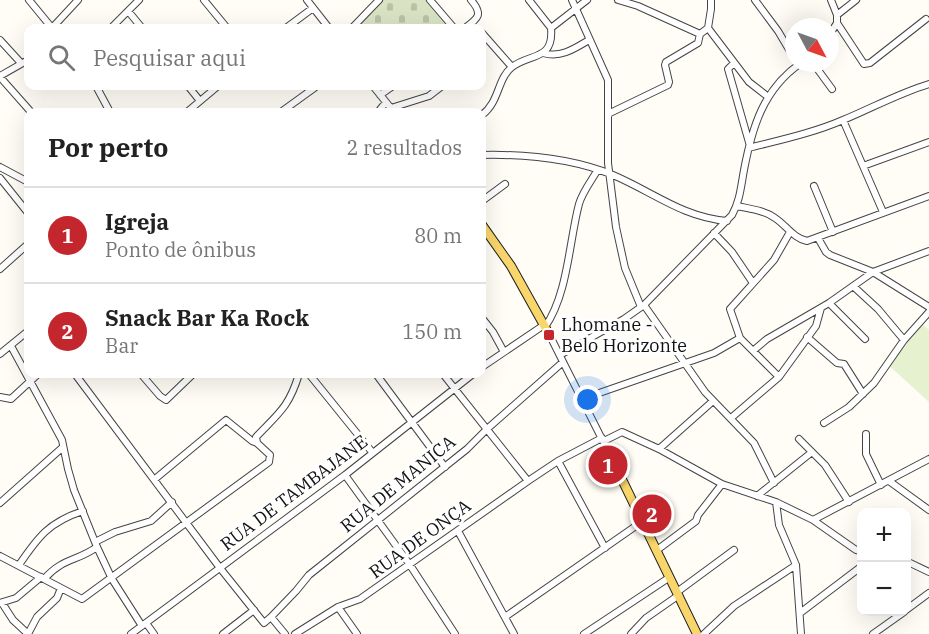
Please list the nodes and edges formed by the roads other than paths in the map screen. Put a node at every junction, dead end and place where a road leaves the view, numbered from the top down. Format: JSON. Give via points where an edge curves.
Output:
{"nodes":[{"id":1,"x":29,"y":0,"type":"edge"},
{"id":2,"x":78,"y":0,"type":"edge"},
{"id":3,"x":139,"y":0,"type":"edge"},
{"id":4,"x":204,"y":0,"type":"edge"},
{"id":5,"x":307,"y":0,"type":"edge"},
{"id":6,"x":379,"y":0,"type":"edge"},
{"id":7,"x":430,"y":0,"type":"edge"},
{"id":8,"x":471,"y":0,"type":"edge"},
{"id":9,"x":529,"y":0,"type":"edge"},
{"id":10,"x":572,"y":0,"type":"edge"},
{"id":11,"x":587,"y":0,"type":"edge"},
{"id":12,"x":618,"y":0,"type":"edge"},
{"id":13,"x":711,"y":0,"type":"edge"},
{"id":14,"x":831,"y":0,"type":"edge"},
{"id":15,"x":856,"y":0,"type":"edge"},
{"id":16,"x":757,"y":1,"type":"edge"},
{"id":17,"x":313,"y":8,"type":"junction"},
{"id":18,"x":576,"y":8,"type":"junction"},
{"id":19,"x":128,"y":12,"type":"junction"},
{"id":20,"x":837,"y":15,"type":"joint"},
{"id":21,"x":926,"y":19,"type":"dead end"},
{"id":22,"x":49,"y":24,"type":"edge"},
{"id":23,"x":56,"y":24,"type":"edge"},
{"id":24,"x":115,"y":24,"type":"edge"},
{"id":25,"x":138,"y":24,"type":"edge"},
{"id":26,"x":224,"y":24,"type":"edge"},
{"id":27,"x":291,"y":24,"type":"edge"},
{"id":28,"x":326,"y":24,"type":"edge"},
{"id":29,"x":356,"y":24,"type":"edge"},
{"id":30,"x":451,"y":24,"type":"edge"},
{"id":31,"x":476,"y":24,"type":"edge"},
{"id":32,"x":839,"y":27,"type":"edge"},
{"id":33,"x":551,"y":28,"type":"junction"},
{"id":34,"x":708,"y":28,"type":"junction"},
{"id":35,"x":700,"y":34,"type":"junction"},
{"id":36,"x":486,"y":38,"type":"edge"},
{"id":37,"x":0,"y":40,"type":"edge"},
{"id":38,"x":590,"y":40,"type":"junction"},
{"id":39,"x":785,"y":43,"type":"edge"},
{"id":40,"x":543,"y":53,"type":"junction"},
{"id":41,"x":24,"y":62,"type":"edge"},
{"id":42,"x":21,"y":63,"type":"junction"},
{"id":43,"x":734,"y":63,"type":"junction"},
{"id":44,"x":512,"y":67,"type":"junction"},
{"id":45,"x":791,"y":72,"type":"edge"},
{"id":46,"x":820,"y":72,"type":"edge"},
{"id":47,"x":0,"y":76,"type":"edge"},
{"id":48,"x":929,"y":84,"type":"edge"},
{"id":49,"x":832,"y":89,"type":"dead end"},
{"id":50,"x":98,"y":90,"type":"edge"},
{"id":51,"x":191,"y":90,"type":"edge"},
{"id":52,"x":213,"y":90,"type":"edge"},
{"id":53,"x":311,"y":90,"type":"edge"},
{"id":54,"x":376,"y":90,"type":"edge"},
{"id":55,"x":386,"y":90,"type":"edge"},
{"id":56,"x":437,"y":90,"type":"edge"},
{"id":57,"x":380,"y":94,"type":"junction"},
{"id":58,"x":767,"y":96,"type":"junction"},
{"id":59,"x":200,"y":101,"type":"junction"},
{"id":60,"x":386,"y":102,"type":"junction"},
{"id":61,"x":28,"y":108,"type":"edge"},
{"id":62,"x":108,"y":108,"type":"edge"},
{"id":63,"x":192,"y":108,"type":"edge"},
{"id":64,"x":287,"y":108,"type":"edge"},
{"id":65,"x":381,"y":108,"type":"edge"},
{"id":66,"x":390,"y":108,"type":"edge"},
{"id":67,"x":397,"y":108,"type":"edge"},
{"id":68,"x":486,"y":110,"type":"edge"},
{"id":69,"x":608,"y":114,"type":"junction"},
{"id":70,"x":843,"y":120,"type":"junction"},
{"id":71,"x":929,"y":142,"type":"edge"},
{"id":72,"x":749,"y":147,"type":"junction"},
{"id":73,"x":486,"y":155,"type":"edge"},
{"id":74,"x":863,"y":166,"type":"junction"},
{"id":75,"x":0,"y":168,"type":"edge"},
{"id":76,"x":597,"y":171,"type":"junction"},
{"id":77,"x":610,"y":174,"type":"junction"},
{"id":78,"x":0,"y":178,"type":"edge"},
{"id":79,"x":24,"y":180,"type":"edge"},
{"id":80,"x":505,"y":184,"type":"dead end"},
{"id":81,"x":814,"y":186,"type":"dead end"},
{"id":82,"x":929,"y":196,"type":"edge"},
{"id":83,"x":486,"y":198,"type":"edge"},
{"id":84,"x":737,"y":206,"type":"junction"},
{"id":85,"x":24,"y":208,"type":"edge"},
{"id":86,"x":883,"y":212,"type":"junction"},
{"id":87,"x":727,"y":221,"type":"junction"},
{"id":88,"x":486,"y":231,"type":"edge"},
{"id":89,"x":833,"y":231,"type":"junction"},
{"id":90,"x":714,"y":232,"type":"junction"},
{"id":91,"x":790,"y":232,"type":"junction"},
{"id":92,"x":818,"y":238,"type":"junction"},
{"id":93,"x":24,"y":248,"type":"edge"},
{"id":94,"x":929,"y":250,"type":"edge"},
{"id":95,"x":0,"y":269,"type":"edge"},
{"id":96,"x":873,"y":272,"type":"junction"},
{"id":97,"x":753,"y":283,"type":"junction"},
{"id":98,"x":853,"y":286,"type":"junction"},
{"id":99,"x":829,"y":303,"type":"junction"},
{"id":100,"x":643,"y":306,"type":"junction"},
{"id":101,"x":929,"y":307,"type":"edge"},
{"id":102,"x":821,"y":308,"type":"junction"},
{"id":103,"x":929,"y":312,"type":"edge"},
{"id":104,"x":486,"y":323,"type":"edge"},
{"id":105,"x":544,"y":326,"type":"junction"},
{"id":106,"x":24,"y":334,"type":"edge"},
{"id":107,"x":550,"y":336,"type":"joint"},
{"id":108,"x":807,"y":337,"type":"junction"},
{"id":109,"x":740,"y":338,"type":"junction"},
{"id":110,"x":865,"y":339,"type":"dead end"},
{"id":111,"x":904,"y":340,"type":"junction"},
{"id":112,"x":10,"y":346,"type":"junction"},
{"id":113,"x":754,"y":350,"type":"junction"},
{"id":114,"x":504,"y":352,"type":"junction"},
{"id":115,"x":0,"y":354,"type":"edge"},
{"id":116,"x":560,"y":355,"type":"junction"},
{"id":117,"x":563,"y":362,"type":"junction"},
{"id":118,"x":686,"y":363,"type":"junction"},
{"id":119,"x":486,"y":364,"type":"edge"},
{"id":120,"x":24,"y":370,"type":"edge"},
{"id":121,"x":779,"y":377,"type":"junction"},
{"id":122,"x":33,"y":378,"type":"edge"},
{"id":123,"x":78,"y":378,"type":"edge"},
{"id":124,"x":144,"y":378,"type":"edge"},
{"id":125,"x":188,"y":378,"type":"edge"},
{"id":126,"x":298,"y":378,"type":"edge"},
{"id":127,"x":312,"y":378,"type":"edge"},
{"id":128,"x":379,"y":378,"type":"edge"},
{"id":129,"x":446,"y":378,"type":"edge"},
{"id":130,"x":468,"y":378,"type":"edge"},
{"id":131,"x":30,"y":380,"type":"junction"},
{"id":132,"x":454,"y":388,"type":"junction"},
{"id":133,"x":863,"y":394,"type":"junction"},
{"id":134,"x":0,"y":397,"type":"edge"},
{"id":135,"x":582,"y":399,"type":"junction"},
{"id":136,"x":713,"y":400,"type":"junction"},
{"id":137,"x":731,"y":418,"type":"junction"},
{"id":138,"x":412,"y":420,"type":"junction"},
{"id":139,"x":824,"y":423,"type":"dead end"},
{"id":140,"x":487,"y":429,"type":"junction"},
{"id":141,"x":866,"y":434,"type":"dead end"},
{"id":142,"x":799,"y":439,"type":"dead end"},
{"id":143,"x":603,"y":440,"type":"junction"},
{"id":144,"x":257,"y":442,"type":"junction"},
{"id":145,"x":63,"y":447,"type":"junction"},
{"id":146,"x":659,"y":449,"type":"junction"},
{"id":147,"x":372,"y":452,"type":"junction"},
{"id":148,"x":812,"y":452,"type":"junction"},
{"id":149,"x":929,"y":459,"type":"edge"},
{"id":150,"x":558,"y":461,"type":"junction"},
{"id":151,"x":614,"y":463,"type":"joint"},
{"id":152,"x":446,"y":467,"type":"junction"},
{"id":153,"x":345,"y":475,"type":"junction"},
{"id":154,"x":155,"y":479,"type":"junction"},
{"id":155,"x":528,"y":481,"type":"junction"},
{"id":156,"x":889,"y":481,"type":"junction"},
{"id":157,"x":774,"y":483,"type":"junction"},
{"id":158,"x":722,"y":484,"type":"junction"},
{"id":159,"x":881,"y":485,"type":"junction"},
{"id":160,"x":757,"y":496,"type":"junction"},
{"id":161,"x":172,"y":502,"type":"junction"},
{"id":162,"x":776,"y":502,"type":"junction"},
{"id":163,"x":849,"y":502,"type":"junction"},
{"id":164,"x":0,"y":503,"type":"edge"},
{"id":165,"x":929,"y":510,"type":"edge"},
{"id":166,"x":83,"y":511,"type":"junction"},
{"id":167,"x":378,"y":520,"type":"junction"},
{"id":168,"x":813,"y":520,"type":"junction"},
{"id":169,"x":643,"y":521,"type":"junction"},
{"id":170,"x":188,"y":523,"type":"junction"},
{"id":171,"x":458,"y":531,"type":"junction"},
{"id":172,"x":96,"y":544,"type":"junction"},
{"id":173,"x":605,"y":548,"type":"junction"},
{"id":174,"x":657,"y":550,"type":"junction"},
{"id":175,"x":734,"y":550,"type":"dead end"},
{"id":176,"x":857,"y":550,"type":"edge"},
{"id":177,"x":0,"y":556,"type":"edge"},
{"id":178,"x":908,"y":562,"type":"edge"},
{"id":179,"x":19,"y":565,"type":"junction"},
{"id":180,"x":410,"y":565,"type":"junction"},
{"id":181,"x":796,"y":566,"type":"junction"},
{"id":182,"x":220,"y":568,"type":"junction"},
{"id":183,"x":857,"y":569,"type":"edge"},
{"id":184,"x":929,"y":572,"type":"edge"},
{"id":185,"x":42,"y":578,"type":"junction"},
{"id":186,"x":670,"y":578,"type":"junction"},
{"id":187,"x":112,"y":579,"type":"junction"},
{"id":188,"x":61,"y":588,"type":"junction"},
{"id":189,"x":929,"y":593,"type":"edge"},
{"id":190,"x":678,"y":594,"type":"junction"},
{"id":191,"x":1,"y":603,"type":"edge"},
{"id":192,"x":911,"y":606,"type":"edge"},
{"id":193,"x":338,"y":608,"type":"junction"},
{"id":194,"x":254,"y":610,"type":"junction"},
{"id":195,"x":800,"y":613,"type":"junction"},
{"id":196,"x":892,"y":616,"type":"edge"},
{"id":197,"x":898,"y":616,"type":"edge"},
{"id":198,"x":270,"y":617,"type":"junction"},
{"id":199,"x":505,"y":617,"type":"junction"},
{"id":200,"x":894,"y":619,"type":"junction"},
{"id":201,"x":144,"y":624,"type":"junction"},
{"id":202,"x":28,"y":634,"type":"edge"},
{"id":203,"x":131,"y":634,"type":"edge"},
{"id":204,"x":154,"y":634,"type":"edge"},
{"id":205,"x":223,"y":634,"type":"edge"},
{"id":206,"x":285,"y":634,"type":"edge"},
{"id":207,"x":295,"y":634,"type":"edge"},
{"id":208,"x":357,"y":634,"type":"edge"},
{"id":209,"x":455,"y":634,"type":"edge"},
{"id":210,"x":514,"y":634,"type":"edge"},
{"id":211,"x":584,"y":634,"type":"edge"},
{"id":212,"x":631,"y":634,"type":"edge"},
{"id":213,"x":697,"y":634,"type":"edge"},
{"id":214,"x":704,"y":634,"type":"edge"},
{"id":215,"x":801,"y":634,"type":"edge"},
{"id":216,"x":873,"y":634,"type":"edge"}],
"edges":[{"from":1,"to":22,"type":"street"},
{"from":2,"to":23,"type":"street"},
{"from":3,"to":19,"type":"street"},
{"from":4,"to":26,"type":"street"},
{"from":5,"to":17,"type":"street"},
{"from":6,"to":29,"type":"street"},
{"from":7,"to":30,"type":"street"},
{"from":8,"to":31,"type":"street","via":[[479,11]]},
{"from":9,"to":33,"type":"street"},
{"from":10,"to":18,"type":"street"},
{"from":11,"to":18,"type":"street"},
{"from":12,"to":35,"type":"street"},
{"from":13,"to":34,"type":"street"},
{"from":14,"to":20,"type":"street"},
{"from":15,"to":20,"type":"street"},
{"from":16,"to":39,"type":"street"},
{"from":17,"to":27,"type":"street"},
{"from":17,"to":28,"type":"street"},
{"from":18,"to":33,"type":"street"},
{"from":18,"to":38,"type":"street"},
{"from":19,"to":24,"type":"street"},
{"from":19,"to":25,"type":"street"},
{"from":21,"to":32,"type":"street","via":[[866,65]]},
{"from":33,"to":40,"type":"street","via":[[552,38]]},
{"from":34,"to":35,"type":"street"},
{"from":34,"to":43,"type":"street"},
{"from":35,"to":69,"type":"street","via":[[696,45],[666,62],[669,82],[665,87]]},
{"from":36,"to":44,"type":"street"},
{"from":37,"to":42,"type":"street"},
{"from":38,"to":40,"type":"street","via":[[563,55]]},
{"from":38,"to":69,"type":"street","via":[[608,80]]},
{"from":40,"to":44,"type":"street"},
{"from":41,"to":42,"type":"street"},
{"from":42,"to":47,"type":"street"},
{"from":43,"to":58,"type":"street"},
{"from":43,"to":72,"type":"street","via":[[728,69],[730,81]]},
{"from":44,"to":68,"type":"street"},
{"from":45,"to":58,"type":"street"},
{"from":46,"to":49,"type":"street"},
{"from":47,"to":61,"type":"street"},
{"from":48,"to":70,"type":"street"},
{"from":50,"to":62,"type":"street"},
{"from":51,"to":59,"type":"street"},
{"from":52,"to":59,"type":"street"},
{"from":53,"to":64,"type":"street"},
{"from":54,"to":57,"type":"street"},
{"from":55,"to":57,"type":"street"},
{"from":56,"to":67,"type":"street"},
{"from":57,"to":60,"type":"street"},
{"from":58,"to":72,"type":"street"},
{"from":59,"to":63,"type":"street"},
{"from":60,"to":65,"type":"street"},
{"from":60,"to":66,"type":"street"},
{"from":69,"to":77,"type":"street"},
{"from":70,"to":72,"type":"street"},
{"from":70,"to":74,"type":"street"},
{"from":71,"to":74,"type":"street"},
{"from":72,"to":84,"type":"street"},
{"from":73,"to":76,"type":"street","via":[[566,161]]},
{"from":74,"to":86,"type":"street"},
{"from":75,"to":79,"type":"street"},
{"from":76,"to":77,"type":"street"},
{"from":76,"to":105,"type":"street","via":[[579,204],[567,269]]},
{"from":77,"to":87,"type":"street","via":[[686,212]]},
{"from":77,"to":100,"type":"street","via":[[621,255]]},
{"from":78,"to":85,"type":"street"},
{"from":80,"to":83,"type":"street"},
{"from":81,"to":89,"type":"street"},
{"from":82,"to":86,"type":"street"},
{"from":84,"to":87,"type":"street"},
{"from":84,"to":91,"type":"street","via":[[768,214]]},
{"from":86,"to":89,"type":"street"},
{"from":87,"to":90,"type":"street"},
{"from":88,"to":105,"type":"main road"},
{"from":89,"to":92,"type":"street"},
{"from":90,"to":97,"type":"street"},
{"from":90,"to":100,"type":"street"},
{"from":91,"to":92,"type":"street","via":[[807,241]]},
{"from":91,"to":97,"type":"street","via":[[774,260]]},
{"from":92,"to":96,"type":"street","via":[[830,255]]},
{"from":93,"to":95,"type":"street"},
{"from":94,"to":96,"type":"street"},
{"from":96,"to":98,"type":"street"},
{"from":96,"to":101,"type":"street"},
{"from":97,"to":109,"type":"street","via":[[730,309]]},
{"from":98,"to":99,"type":"street"},
{"from":98,"to":111,"type":"street"},
{"from":99,"to":102,"type":"street"},
{"from":99,"to":110,"type":"street"},
{"from":100,"to":116,"type":"street"},
{"from":100,"to":118,"type":"street"},
{"from":102,"to":108,"type":"street","via":[[819,321]]},
{"from":102,"to":113,"type":"street"},
{"from":103,"to":111,"type":"street"},
{"from":104,"to":114,"type":"street"},
{"from":105,"to":107,"type":"main road"},
{"from":105,"to":114,"type":"street"},
{"from":106,"to":112,"type":"street"},
{"from":107,"to":116,"type":"street"},
{"from":108,"to":121,"type":"street"},
{"from":108,"to":133,"type":"street","via":[[837,363],[844,364]]},
{"from":109,"to":113,"type":"street"},
{"from":109,"to":118,"type":"street"},
{"from":111,"to":133,"type":"street"},
{"from":112,"to":115,"type":"street"},
{"from":112,"to":120,"type":"street"},
{"from":113,"to":121,"type":"street"},
{"from":114,"to":119,"type":"street"},
{"from":116,"to":117,"type":"street"},
{"from":117,"to":135,"type":"street"},
{"from":117,"to":140,"type":"street","name":"RUA DE MANICA"},
{"from":118,"to":135,"type":"street"},
{"from":118,"to":136,"type":"street"},
{"from":121,"to":137,"type":"street"},
{"from":122,"to":131,"type":"street"},
{"from":123,"to":154,"type":"street"},
{"from":124,"to":125,"type":"street","via":[[166,400]]},
{"from":126,"to":144,"type":"street","via":[[287,405],[256,437]]},
{"from":127,"to":147,"type":"street"},
{"from":128,"to":138,"type":"street"},
{"from":129,"to":132,"type":"street"},
{"from":130,"to":132,"type":"street","name":"RUA DE TAMBAJANE"},
{"from":131,"to":134,"type":"street","via":[[11,399]]},
{"from":131,"to":145,"type":"street","via":[[59,432]]},
{"from":132,"to":138,"type":"street","name":"RUA DE TAMBAJANE"},
{"from":132,"to":140,"type":"street"},
{"from":133,"to":139,"type":"street"},
{"from":135,"to":143,"type":"street"},
{"from":136,"to":137,"type":"street"},
{"from":136,"to":146,"type":"street"},
{"from":137,"to":157,"type":"street","via":[[754,443]]},
{"from":138,"to":147,"type":"street","name":"RUA DE TAMBAJANE"},
{"from":138,"to":152,"type":"street"},
{"from":140,"to":152,"type":"street","name":"RUA DE MANICA"},
{"from":140,"to":155,"type":"street"},
{"from":141,"to":159,"type":"street","via":[[867,454]]},
{"from":142,"to":148,"type":"street"},
{"from":143,"to":146,"type":"street","name":"RUA DE ONÇA","via":[[622,432]]},
{"from":143,"to":150,"type":"street","name":"RUA DE ONÇA"},
{"from":143,"to":151,"type":"street"},
{"from":144,"to":154,"type":"street","via":[[226,420]]},
{"from":144,"to":170,"type":"street","via":[[270,455],[269,462]]},
{"from":145,"to":164,"type":"street"},
{"from":145,"to":166,"type":"street"},
{"from":146,"to":158,"type":"street"},
{"from":147,"to":153,"type":"street","name":"RUA DE TAMBAJANE"},
{"from":148,"to":157,"type":"street"},
{"from":148,"to":163,"type":"street","via":[[835,478]]},
{"from":149,"to":156,"type":"street"},
{"from":150,"to":155,"type":"street","name":"RUA DE ONÇA"},
{"from":150,"to":173,"type":"street"},
{"from":151,"to":169,"type":"main road"},
{"from":152,"to":167,"type":"street","name":"RUA DE MANICA"},
{"from":153,"to":167,"type":"street"},
{"from":153,"to":182,"type":"street","name":"RUA DE TAMBAJANE"},
{"from":154,"to":161,"type":"street"},
{"from":155,"to":171,"type":"street","name":"RUA DE ONÇA"},
{"from":156,"to":159,"type":"street"},
{"from":156,"to":165,"type":"street"},
{"from":157,"to":160,"type":"street"},
{"from":158,"to":160,"type":"street"},
{"from":158,"to":174,"type":"street","via":[[696,521]]},
{"from":159,"to":163,"type":"street"},
{"from":160,"to":162,"type":"street"},
{"from":161,"to":170,"type":"street"},
{"from":161,"to":172,"type":"street","via":[[151,521],[121,530]]},
{"from":162,"to":168,"type":"street"},
{"from":162,"to":181,"type":"street","via":[[779,525]]},
{"from":163,"to":168,"type":"street"},
{"from":166,"to":172,"type":"street"},
{"from":166,"to":179,"type":"street","via":[[54,523]]},
{"from":167,"to":180,"type":"street"},
{"from":167,"to":198,"type":"street","name":"RUA DE MANICA","via":[[318,567]]},
{"from":168,"to":176,"type":"street"},
{"from":169,"to":173,"type":"street"},
{"from":169,"to":174,"type":"main road"},
{"from":170,"to":182,"type":"street"},
{"from":170,"to":187,"type":"street"},
{"from":171,"to":180,"type":"street","name":"RUA DE ONÇA"},
{"from":171,"to":199,"type":"street"},
{"from":172,"to":185,"type":"street","via":[[84,555],[55,566]]},
{"from":172,"to":187,"type":"street"},
{"from":173,"to":199,"type":"street"},
{"from":174,"to":186,"type":"main road"},
{"from":175,"to":190,"type":"street"},
{"from":177,"to":179,"type":"street"},
{"from":178,"to":184,"type":"street"},
{"from":179,"to":185,"type":"street"},
{"from":180,"to":193,"type":"street","name":"RUA DE ONÇA","via":[[360,599]]},
{"from":180,"to":209,"type":"street"},
{"from":181,"to":195,"type":"street"},
{"from":181,"to":214,"type":"street","via":[[734,606]]},
{"from":182,"to":194,"type":"street"},
{"from":182,"to":201,"type":"street","name":"RUA DE TAMBAJANE"},
{"from":183,"to":195,"type":"street"},
{"from":185,"to":188,"type":"street"},
{"from":185,"to":191,"type":"street","via":[[16,598]]},
{"from":186,"to":190,"type":"main road"},
{"from":186,"to":211,"type":"street"},
{"from":187,"to":188,"type":"street","via":[[82,599]]},
{"from":187,"to":201,"type":"street"},
{"from":188,"to":202,"type":"street"},
{"from":189,"to":192,"type":"street"},
{"from":190,"to":212,"type":"street"},
{"from":190,"to":213,"type":"main road"},
{"from":191,"to":202,"type":"street"},
{"from":193,"to":207,"type":"street","name":"RUA DE ONÇA"},
{"from":193,"to":208,"type":"street"},
{"from":194,"to":198,"type":"street","via":[[264,623]]},
{"from":194,"to":205,"type":"street"},
{"from":195,"to":215,"type":"street"},
{"from":196,"to":200,"type":"street"},
{"from":197,"to":200,"type":"street"},
{"from":198,"to":206,"type":"street"},
{"from":199,"to":210,"type":"street"},
{"from":200,"to":216,"type":"street"},
{"from":201,"to":203,"type":"street","name":"RUA DE TAMBAJANE"},
{"from":201,"to":204,"type":"street"}]}
